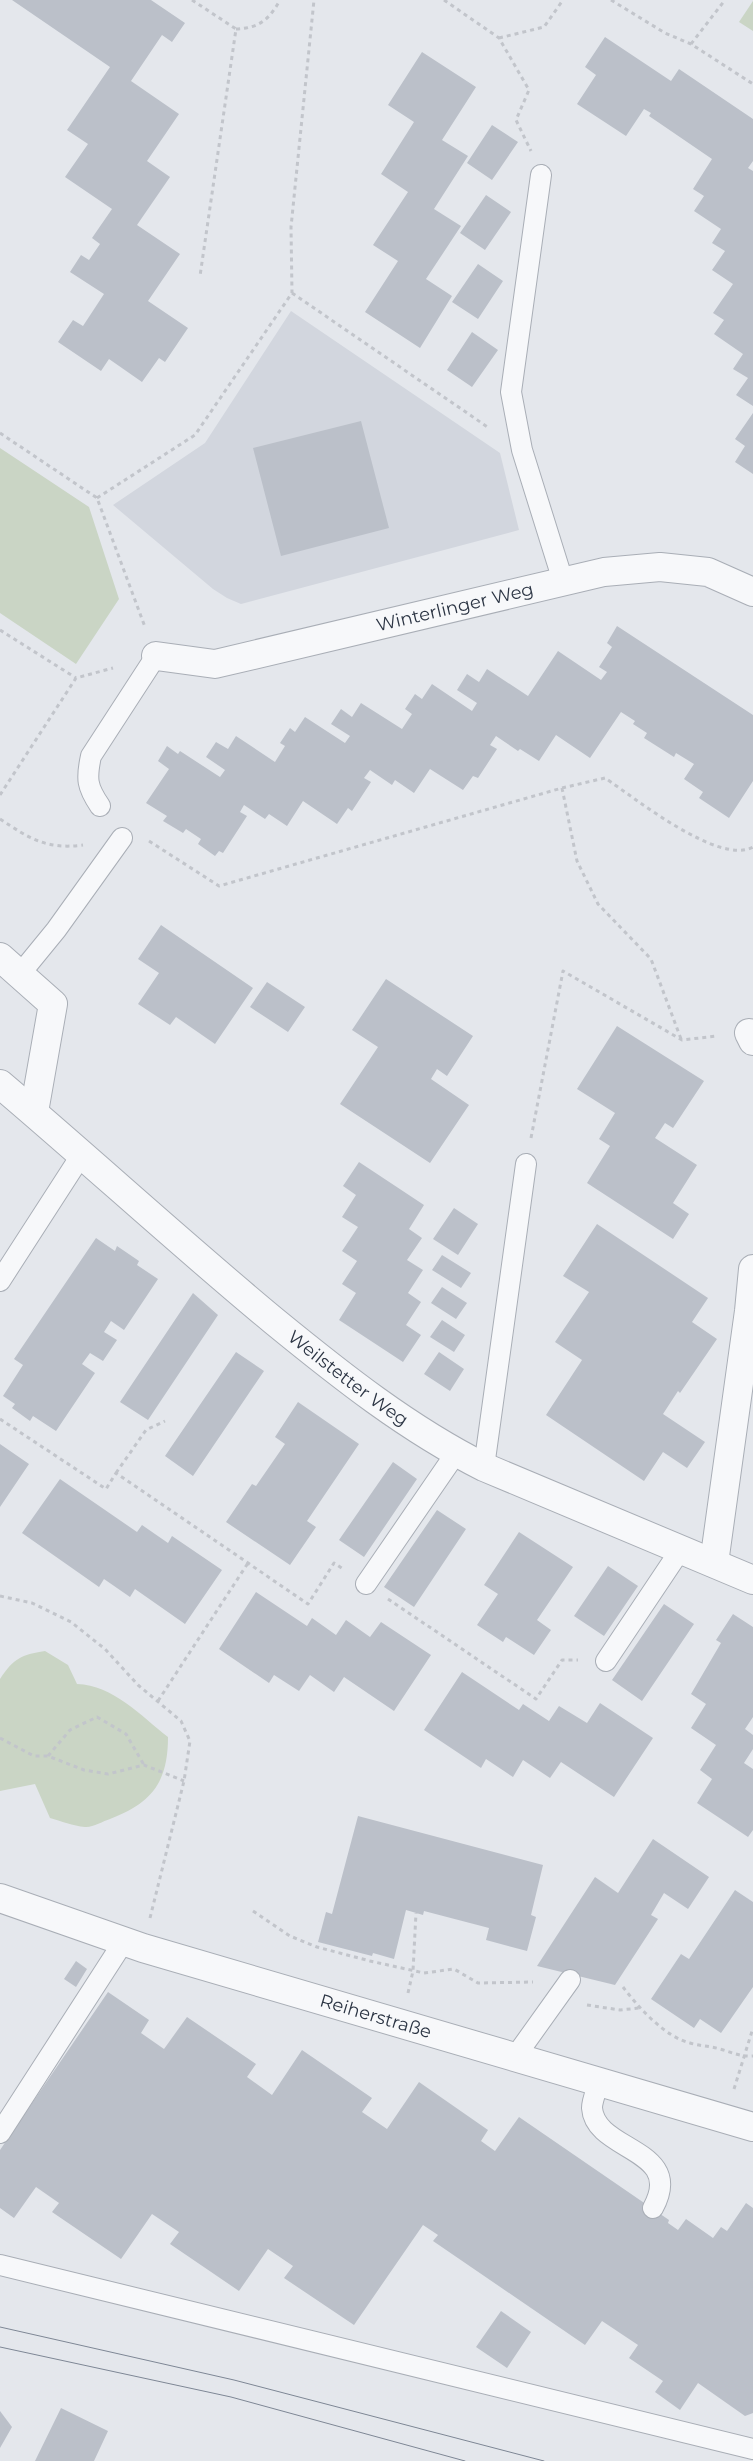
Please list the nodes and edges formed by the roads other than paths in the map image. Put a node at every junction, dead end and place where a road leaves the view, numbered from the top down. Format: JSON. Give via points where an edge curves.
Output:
{"nodes":[{"id":1,"x":541,"y":174,"type":"road end"},
{"id":2,"x":563,"y":581,"type":"junction"},
{"id":3,"x":753,"y":592,"type":"edge"},
{"id":4,"x":156,"y":656,"type":"joint"},
{"id":5,"x":100,"y":806,"type":"dead end"},
{"id":6,"x":122,"y":838,"type":"road end"},
{"id":7,"x":10,"y":965,"type":"edge"},
{"id":8,"x":0,"y":1084,"type":"edge"},
{"id":9,"x":34,"y":1112,"type":"junction"},
{"id":10,"x":82,"y":1154,"type":"junction"},
{"id":11,"x":526,"y":1164,"type":"road end"},
{"id":12,"x":753,"y":1269,"type":"edge"},
{"id":13,"x":0,"y":1281,"type":"edge"},
{"id":14,"x":456,"y":1452,"type":"junction"},
{"id":15,"x":484,"y":1467,"type":"junction"},
{"id":16,"x":681,"y":1549,"type":"junction"},
{"id":17,"x":714,"y":1563,"type":"junction"},
{"id":18,"x":753,"y":1580,"type":"edge"},
{"id":19,"x":366,"y":1584,"type":"road end"},
{"id":20,"x":606,"y":1661,"type":"road end"},
{"id":21,"x":0,"y":1898,"type":"edge"},
{"id":22,"x":134,"y":1944,"type":"junction"},
{"id":23,"x":565,"y":1987,"type":"road end"},
{"id":24,"x":515,"y":2057,"type":"junction"},
{"id":25,"x":600,"y":2082,"type":"junction"},
{"id":26,"x":753,"y":2127,"type":"edge"},
{"id":27,"x":0,"y":2133,"type":"edge"},
{"id":28,"x":653,"y":2208,"type":"dead end"},
{"id":29,"x":0,"y":2264,"type":"edge"},
{"id":30,"x":753,"y":2449,"type":"edge"}],
"edges":[{"from":1,"to":2,"type":"lane","via":[[511,392],[522,450]]},
{"from":2,"to":3,"type":"street","name":"Winterlinger Weg","via":[[604,572],[660,567],[708,572]]},
{"from":2,"to":4,"type":"street","name":"Winterlinger Weg","via":[[215,664]]},
{"from":4,"to":5,"type":"lane","via":[[91,756],[87,774],[89,790]]},
{"from":6,"to":7,"type":"lane","via":[[56,930]]},
{"from":7,"to":9,"type":"street","via":[[53,1004]]},
{"from":8,"to":9,"type":"street","name":"Weilstetter Weg"},
{"from":9,"to":10,"type":"street","name":"Weilstetter Weg"},
{"from":10,"to":13,"type":"lane"},
{"from":10,"to":14,"type":"street","name":"Weilstetter Weg","via":[[248,1300],[343,1377]]},
{"from":11,"to":15,"type":"lane"},
{"from":12,"to":17,"type":"street"},
{"from":14,"to":15,"type":"street","name":"Weilstetter Weg"},
{"from":14,"to":19,"type":"lane"},
{"from":15,"to":16,"type":"street","name":"Weilstetter Weg"},
{"from":16,"to":17,"type":"street","name":"Weilstetter Weg"},
{"from":16,"to":20,"type":"lane"},
{"from":17,"to":18,"type":"street","name":"Weilstetter Weg"},
{"from":21,"to":22,"type":"street","name":"Reiherstraße"},
{"from":22,"to":24,"type":"street","name":"Reiherstraße"},
{"from":22,"to":27,"type":"lane"},
{"from":23,"to":24,"type":"lane"},
{"from":24,"to":25,"type":"street","name":"Reiherstraße"},
{"from":25,"to":26,"type":"street","name":"Reiherstraße"},
{"from":25,"to":28,"type":"lane","via":[[592,2107],[596,2121],[654,2167],[661,2186]]},
{"from":29,"to":30,"type":"lane"}]}
